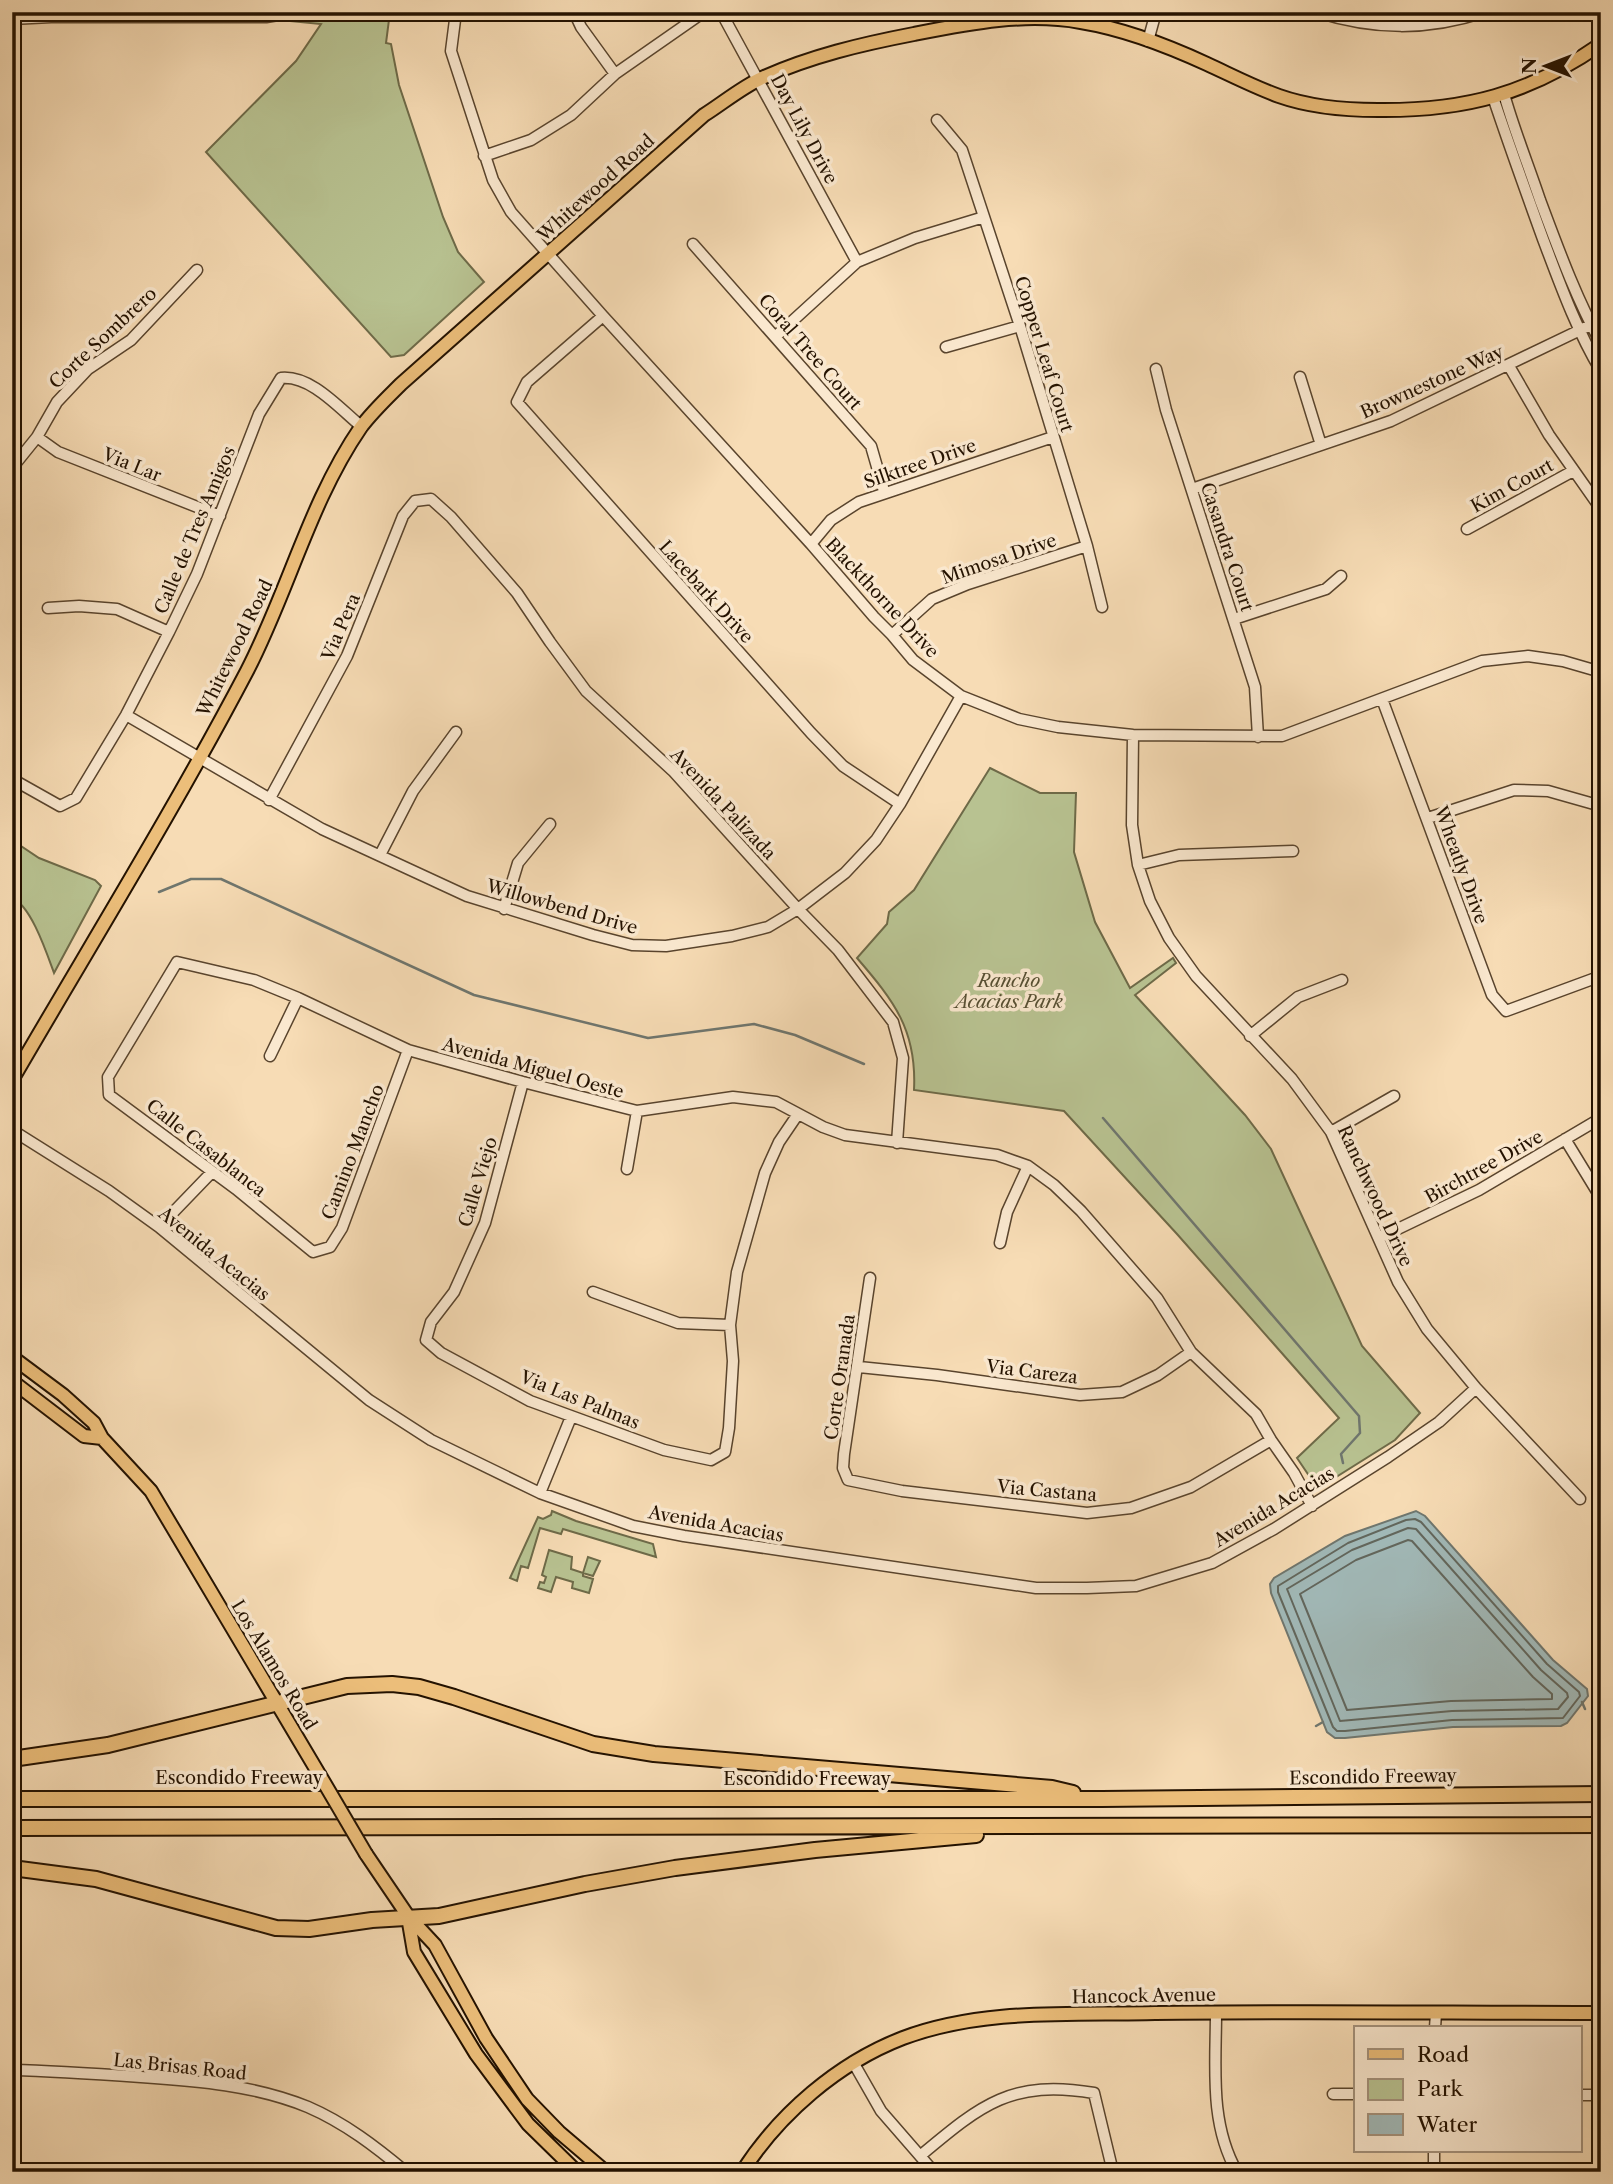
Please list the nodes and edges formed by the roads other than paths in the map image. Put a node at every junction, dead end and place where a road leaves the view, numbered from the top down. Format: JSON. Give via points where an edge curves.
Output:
{"nodes":[{"id":1,"x":296,"y":12,"type":"edge"},
{"id":2,"x":456,"y":12,"type":"edge"},
{"id":3,"x":574,"y":12,"type":"edge"},
{"id":4,"x":704,"y":12,"type":"edge"},
{"id":5,"x":721,"y":12,"type":"edge"},
{"id":6,"x":1156,"y":12,"type":"edge"},
{"id":7,"x":1317,"y":12,"type":"edge"},
{"id":8,"x":1484,"y":12,"type":"edge"},
{"id":9,"x":50,"y":14,"type":"edge"},
{"id":10,"x":1007,"y":15,"type":"edge"},
{"id":11,"x":12,"y":19,"type":"edge"},
{"id":12,"x":1148,"y":41,"type":"junction"},
{"id":13,"x":1601,"y":44,"type":"edge"},
{"id":14,"x":615,"y":74,"type":"junction"},
{"id":15,"x":759,"y":79,"type":"junction"},
{"id":16,"x":1499,"y":95,"type":"junction"},
{"id":17,"x":937,"y":120,"type":"dead end"},
{"id":18,"x":484,"y":156,"type":"junction"},
{"id":19,"x":984,"y":217,"type":"junction"},
{"id":20,"x":693,"y":244,"type":"dead end"},
{"id":21,"x":549,"y":253,"type":"junction"},
{"id":22,"x":857,"y":261,"type":"junction"},
{"id":23,"x":197,"y":270,"type":"dead end"},
{"id":24,"x":603,"y":316,"type":"junction"},
{"id":25,"x":1596,"y":323,"type":"edge"},
{"id":26,"x":1020,"y":326,"type":"junction"},
{"id":27,"x":1579,"y":331,"type":"junction"},
{"id":28,"x":776,"y":336,"type":"junction"},
{"id":29,"x":1601,"y":343,"type":"edge"},
{"id":30,"x":946,"y":348,"type":"dead end"},
{"id":31,"x":1509,"y":366,"type":"junction"},
{"id":32,"x":1156,"y":369,"type":"dead end"},
{"id":33,"x":1601,"y":371,"type":"edge"},
{"id":34,"x":1300,"y":376,"type":"dead end"},
{"id":35,"x":362,"y":427,"type":"junction"},
{"id":36,"x":37,"y":437,"type":"junction"},
{"id":37,"x":1053,"y":437,"type":"junction"},
{"id":38,"x":1321,"y":445,"type":"junction"},
{"id":39,"x":12,"y":468,"type":"edge"},
{"id":40,"x":1573,"y":471,"type":"junction"},
{"id":41,"x":1192,"y":489,"type":"junction"},
{"id":42,"x":884,"y":491,"type":"junction"},
{"id":43,"x":1601,"y":509,"type":"edge"},
{"id":44,"x":220,"y":516,"type":"junction"},
{"id":45,"x":451,"y":517,"type":"joint"},
{"id":46,"x":1467,"y":529,"type":"dead end"},
{"id":47,"x":811,"y":544,"type":"junction"},
{"id":48,"x":1087,"y":546,"type":"junction"},
{"id":49,"x":1341,"y":576,"type":"dead end"},
{"id":50,"x":1102,"y":607,"type":"dead end"},
{"id":51,"x":48,"y":608,"type":"dead end"},
{"id":52,"x":1234,"y":618,"type":"junction"},
{"id":53,"x":169,"y":632,"type":"junction"},
{"id":54,"x":892,"y":635,"type":"junction"},
{"id":55,"x":1601,"y":672,"type":"edge"},
{"id":56,"x":961,"y":695,"type":"junction"},
{"id":57,"x":1382,"y":699,"type":"junction"},
{"id":58,"x":125,"y":715,"type":"junction"},
{"id":59,"x":456,"y":732,"type":"dead end"},
{"id":60,"x":1133,"y":735,"type":"junction"},
{"id":61,"x":1258,"y":737,"type":"junction"},
{"id":62,"x":199,"y":759,"type":"junction"},
{"id":63,"x":12,"y":779,"type":"edge"},
{"id":64,"x":269,"y":800,"type":"junction"},
{"id":65,"x":901,"y":804,"type":"junction"},
{"id":66,"x":1601,"y":806,"type":"edge"},
{"id":67,"x":1428,"y":818,"type":"junction"},
{"id":68,"x":551,"y":824,"type":"dead end"},
{"id":69,"x":1293,"y":851,"type":"dead end"},
{"id":70,"x":380,"y":855,"type":"junction"},
{"id":71,"x":1138,"y":865,"type":"junction"},
{"id":72,"x":504,"y":909,"type":"junction"},
{"id":73,"x":798,"y":909,"type":"junction"},
{"id":74,"x":177,"y":962,"type":"joint"},
{"id":75,"x":1601,"y":976,"type":"edge"},
{"id":76,"x":1342,"y":980,"type":"dead end"},
{"id":77,"x":298,"y":998,"type":"junction"},
{"id":78,"x":1250,"y":1036,"type":"junction"},
{"id":79,"x":408,"y":1051,"type":"junction"},
{"id":80,"x":270,"y":1056,"type":"dead end"},
{"id":81,"x":12,"y":1080,"type":"edge"},
{"id":82,"x":523,"y":1082,"type":"junction"},
{"id":83,"x":1394,"y":1096,"type":"dead end"},
{"id":84,"x":636,"y":1111,"type":"junction"},
{"id":85,"x":798,"y":1114,"type":"junction"},
{"id":86,"x":1601,"y":1118,"type":"edge"},
{"id":87,"x":12,"y":1130,"type":"edge"},
{"id":88,"x":1331,"y":1132,"type":"junction"},
{"id":89,"x":1565,"y":1139,"type":"junction"},
{"id":90,"x":897,"y":1143,"type":"junction"},
{"id":91,"x":1028,"y":1166,"type":"junction"},
{"id":92,"x":627,"y":1170,"type":"dead end"},
{"id":93,"x":212,"y":1172,"type":"junction"},
{"id":94,"x":1601,"y":1198,"type":"edge"},
{"id":95,"x":159,"y":1227,"type":"junction"},
{"id":96,"x":1379,"y":1238,"type":"junction"},
{"id":97,"x":1000,"y":1243,"type":"dead end"},
{"id":98,"x":313,"y":1252,"type":"joint"},
{"id":99,"x":870,"y":1278,"type":"dead end"},
{"id":100,"x":593,"y":1292,"type":"dead end"},
{"id":101,"x":431,"y":1322,"type":"joint"},
{"id":102,"x":730,"y":1325,"type":"junction"},
{"id":103,"x":1191,"y":1352,"type":"junction"},
{"id":104,"x":12,"y":1357,"type":"edge"},
{"id":105,"x":859,"y":1367,"type":"junction"},
{"id":106,"x":12,"y":1381,"type":"edge"},
{"id":107,"x":1476,"y":1388,"type":"junction"},
{"id":108,"x":570,"y":1417,"type":"junction"},
{"id":109,"x":102,"y":1438,"type":"junction"},
{"id":110,"x":1271,"y":1440,"type":"junction"},
{"id":111,"x":848,"y":1480,"type":"joint"},
{"id":112,"x":540,"y":1493,"type":"junction"},
{"id":113,"x":1580,"y":1499,"type":"dead end"},
{"id":114,"x":1312,"y":1506,"type":"junction"},
{"id":115,"x":276,"y":1704,"type":"junction"},
{"id":116,"x":12,"y":1759,"type":"edge"},
{"id":117,"x":1601,"y":1794,"type":"edge"},
{"id":118,"x":12,"y":1799,"type":"edge"},
{"id":119,"x":1102,"y":1799,"type":"junction"},
{"id":120,"x":1601,"y":1825,"type":"edge"},
{"id":121,"x":1066,"y":1827,"type":"junction"},
{"id":122,"x":12,"y":1828,"type":"edge"},
{"id":123,"x":12,"y":1868,"type":"edge"},
{"id":124,"x":408,"y":1916,"type":"junction"},
{"id":125,"x":1216,"y":2012,"type":"junction"},
{"id":126,"x":1436,"y":2013,"type":"junction"},
{"id":127,"x":1601,"y":2013,"type":"edge"},
{"id":128,"x":1435,"y":2026,"type":"edge"},
{"id":129,"x":853,"y":2062,"type":"junction"},
{"id":130,"x":483,"y":2063,"type":"junction"},
{"id":131,"x":12,"y":2070,"type":"edge"},
{"id":132,"x":1333,"y":2094,"type":"dead end"},
{"id":133,"x":1354,"y":2094,"type":"edge"},
{"id":134,"x":1582,"y":2095,"type":"edge"},
{"id":135,"x":1601,"y":2095,"type":"edge"},
{"id":136,"x":527,"y":2099,"type":"junction"},
{"id":137,"x":521,"y":2115,"type":"junction"},
{"id":138,"x":579,"y":2150,"type":"junction"},
{"id":139,"x":1434,"y":2152,"type":"edge"},
{"id":140,"x":920,"y":2156,"type":"junction"},
{"id":141,"x":406,"y":2172,"type":"edge"},
{"id":142,"x":577,"y":2172,"type":"edge"},
{"id":143,"x":606,"y":2172,"type":"edge"},
{"id":144,"x":742,"y":2172,"type":"edge"},
{"id":145,"x":934,"y":2172,"type":"edge"},
{"id":146,"x":1113,"y":2172,"type":"edge"},
{"id":147,"x":1237,"y":2172,"type":"edge"},
{"id":148,"x":1434,"y":2172,"type":"edge"}],
"edges":[{"from":1,"to":9,"type":"street","via":[[266,17]]},
{"from":2,"to":18,"type":"street","name":"Blackthorne Drive","via":[[451,51]]},
{"from":3,"to":14,"type":"street"},
{"from":4,"to":14,"type":"street"},
{"from":5,"to":15,"type":"street","name":"Day Lily Drive"},
{"from":6,"to":12,"type":"street"},
{"from":7,"to":8,"type":"street","via":[[1370,25],[1410,26]]},
{"from":9,"to":11,"type":"street"},
{"from":10,"to":12,"type":"main road","name":"Whitewood Road","via":[[1080,22]]},
{"from":10,"to":15,"type":"main road","name":"Whitewood Road","via":[[832,52]]},
{"from":12,"to":16,"type":"main road","name":"Whitewood Road","via":[[1282,97],[1322,106],[1412,110],[1466,105]]},
{"from":13,"to":16,"type":"main road","name":"Whitewood Road","via":[[1533,84]]},
{"from":14,"to":18,"type":"street","via":[[571,115],[531,140]]},
{"from":15,"to":21,"type":"main road","name":"Whitewood Road","via":[[704,115]]},
{"from":15,"to":22,"type":"street","name":"Day Lily Drive"},
{"from":16,"to":25,"type":"street","via":[[1553,236]]},
{"from":16,"to":27,"type":"street","via":[[1517,168]]},
{"from":17,"to":19,"type":"street","name":"Copper Leaf Court","via":[[962,150]]},
{"from":18,"to":21,"type":"street","name":"Blackthorne Drive","via":[[511,212]]},
{"from":19,"to":22,"type":"street"},
{"from":19,"to":26,"type":"street","name":"Copper Leaf Court"},
{"from":20,"to":28,"type":"street","name":"Coral Tree Court"},
{"from":21,"to":24,"type":"street","name":"Blackthorne Drive"},
{"from":21,"to":35,"type":"main road","name":"Whitewood Road","via":[[401,384]]},
{"from":22,"to":28,"type":"street"},
{"from":23,"to":36,"type":"street","name":"Corte Sombrero","via":[[131,340],[88,369],[57,402]]},
{"from":24,"to":47,"type":"street","name":"Blackthorne Drive"},
{"from":24,"to":65,"type":"street","name":"Lacebark Drive","via":[[527,382],[517,402],[811,733],[844,766]]},
{"from":25,"to":27,"type":"street","name":"Brownestone Way"},
{"from":25,"to":29,"type":"street"},
{"from":26,"to":30,"type":"street"},
{"from":26,"to":37,"type":"street","name":"Copper Leaf Court"},
{"from":27,"to":31,"type":"street","name":"Brownestone Way"},
{"from":27,"to":33,"type":"street"},
{"from":28,"to":42,"type":"street","name":"Coral Tree Court","via":[[871,446]]},
{"from":31,"to":38,"type":"street","name":"Brownestone Way","via":[[1391,421]]},
{"from":31,"to":40,"type":"street"},
{"from":32,"to":41,"type":"street","name":"Casandra Court"},
{"from":34,"to":38,"type":"street"},
{"from":35,"to":44,"type":"street","name":"Calle de Tres Amigos","via":[[309,383],[281,378],[259,414]]},
{"from":35,"to":62,"type":"main road","name":"Whitewood Road","via":[[328,483],[270,622]]},
{"from":36,"to":39,"type":"street","name":"Corte Sombrero"},
{"from":36,"to":44,"type":"street","name":"Via Lar","via":[[58,452]]},
{"from":37,"to":42,"type":"street","name":"Silktree Drive"},
{"from":37,"to":48,"type":"street","name":"Copper Leaf Court"},
{"from":38,"to":41,"type":"street","name":"Brownestone Way"},
{"from":40,"to":43,"type":"street"},
{"from":40,"to":46,"type":"street","name":"Kim Court"},
{"from":41,"to":52,"type":"street","name":"Casandra Court"},
{"from":42,"to":47,"type":"street","name":"Silktree Drive","via":[[831,520]]},
{"from":44,"to":53,"type":"street","name":"Calle de Tres Amigos"},
{"from":45,"to":64,"type":"street","name":"Via Pera","via":[[431,499],[415,502],[404,516],[347,656]]},
{"from":45,"to":73,"type":"street","name":"Avenida Palizada","via":[[517,593],[586,691],[673,771]]},
{"from":47,"to":54,"type":"street","name":"Blackthorne Drive"},
{"from":48,"to":50,"type":"street","name":"Copper Leaf Court"},
{"from":48,"to":54,"type":"street","name":"Mimosa Drive","via":[[932,599]]},
{"from":49,"to":52,"type":"street","via":[[1326,589]]},
{"from":51,"to":53,"type":"street","via":[[117,609]]},
{"from":52,"to":61,"type":"street","name":"Casandra Court","via":[[1255,687]]},
{"from":53,"to":58,"type":"street","name":"Calle de Tres Amigos"},
{"from":54,"to":56,"type":"street","name":"Blackthorne Drive","via":[[913,660]]},
{"from":55,"to":57,"type":"street","name":"Blackthorne Drive","via":[[1528,656],[1482,661]]},
{"from":56,"to":60,"type":"street","name":"Blackthorne Drive","via":[[1018,719]]},
{"from":56,"to":65,"type":"street","name":"Willowbend Drive"},
{"from":57,"to":61,"type":"street","name":"Blackthorne Drive","via":[[1282,736]]},
{"from":57,"to":67,"type":"street","name":"Wheatly Drive"},
{"from":58,"to":62,"type":"street","name":"Willowbend Drive"},
{"from":58,"to":63,"type":"street","name":"Calle de Tres Amigos","via":[[76,798],[60,806]]},
{"from":59,"to":70,"type":"street","via":[[413,791]]},
{"from":60,"to":61,"type":"street","name":"Blackthorne Drive"},
{"from":60,"to":71,"type":"street","name":"Ranchwood Drive","via":[[1132,825]]},
{"from":62,"to":64,"type":"street","name":"Willowbend Drive"},
{"from":62,"to":81,"type":"main road","name":"Whitewood Road"},
{"from":64,"to":70,"type":"street","name":"Willowbend Drive"},
{"from":65,"to":73,"type":"street","name":"Willowbend Drive","via":[[845,873]]},
{"from":66,"to":67,"type":"street","via":[[1548,791],[1514,790]]},
{"from":67,"to":75,"type":"street","name":"Wheatly Drive","via":[[1492,995],[1506,1011]]},
{"from":68,"to":72,"type":"street","via":[[519,863]]},
{"from":69,"to":71,"type":"street","via":[[1179,855]]},
{"from":70,"to":72,"type":"street","name":"Willowbend Drive","via":[[467,897]]},
{"from":71,"to":78,"type":"street","name":"Ranchwood Drive","via":[[1169,938]]},
{"from":72,"to":73,"type":"street","name":"Willowbend Drive","via":[[632,945],[666,946],[768,927]]},
{"from":73,"to":90,"type":"street","name":"Avenida Palizada","via":[[838,950],[893,1022],[903,1058]]},
{"from":74,"to":77,"type":"street","name":"Avenida Miguel Oeste","via":[[254,980]]},
{"from":74,"to":93,"type":"street","name":"Calle Casablanca","via":[[107,1077],[109,1095]]},
{"from":76,"to":78,"type":"street","via":[[1298,997]]},
{"from":77,"to":79,"type":"street","name":"Avenida Miguel Oeste"},
{"from":77,"to":80,"type":"street"},
{"from":78,"to":88,"type":"street","name":"Ranchwood Drive","via":[[1292,1079]]},
{"from":79,"to":82,"type":"street","name":"Avenida Miguel Oeste"},
{"from":79,"to":98,"type":"street","name":"Camino Mancho","via":[[342,1228],[330,1247]]},
{"from":82,"to":84,"type":"street","name":"Avenida Miguel Oeste"},
{"from":82,"to":101,"type":"street","name":"Calle Viejo","via":[[485,1223],[454,1292]]},
{"from":83,"to":88,"type":"street"},
{"from":84,"to":85,"type":"street","name":"Avenida Miguel Oeste","via":[[733,1097],[776,1102]]},
{"from":84,"to":92,"type":"street"},
{"from":85,"to":90,"type":"street","name":"Avenida Miguel Oeste","via":[[845,1135]]},
{"from":85,"to":102,"type":"street","via":[[765,1173],[737,1272]]},
{"from":86,"to":89,"type":"street","name":"Birchtree Drive"},
{"from":87,"to":95,"type":"street","name":"Avenida Acacias"},
{"from":88,"to":96,"type":"street","name":"Ranchwood Drive"},
{"from":89,"to":94,"type":"street"},
{"from":89,"to":96,"type":"street","name":"Birchtree Drive","via":[[1479,1190]]},
{"from":90,"to":91,"type":"street","name":"Avenida Miguel Oeste","via":[[997,1155]]},
{"from":91,"to":97,"type":"street","via":[[1007,1212]]},
{"from":91,"to":103,"type":"street","name":"Avenida Miguel Oeste","via":[[1081,1210],[1157,1298]]},
{"from":93,"to":95,"type":"street"},
{"from":93,"to":98,"type":"street","name":"Calle Casablanca"},
{"from":95,"to":112,"type":"street","name":"Avenida Acacias","via":[[369,1400],[431,1440]]},
{"from":96,"to":107,"type":"street","name":"Ranchwood Drive","via":[[1398,1282],[1427,1328]]},
{"from":99,"to":105,"type":"street","name":"Corte Oranada"},
{"from":100,"to":102,"type":"street","via":[[678,1323]]},
{"from":101,"to":108,"type":"street","name":"Via Las Palmas","via":[[426,1340],[441,1353]]},
{"from":102,"to":108,"type":"street","name":"Via Las Palmas","via":[[733,1362],[725,1452],[711,1460],[664,1450]]},
{"from":103,"to":105,"type":"street","name":"Via Careza","via":[[1122,1392],[1080,1395]]},
{"from":103,"to":110,"type":"street","name":"Avenida Miguel Oeste","via":[[1256,1414]]},
{"from":104,"to":109,"type":"main road","name":"Los Alamos Road","via":[[63,1395],[94,1423]]},
{"from":105,"to":111,"type":"street","name":"Corte Oranada","via":[[844,1454]]},
{"from":106,"to":109,"type":"main road","name":"Los Alamos Road","via":[[84,1436]]},
{"from":107,"to":113,"type":"street","name":"Ranchwood Drive"},
{"from":107,"to":114,"type":"street","name":"Avenida Acacias","via":[[1438,1422]]},
{"from":108,"to":112,"type":"street"},
{"from":109,"to":115,"type":"main road","name":"Los Alamos Road","via":[[152,1492]]},
{"from":110,"to":111,"type":"street","name":"Via Castana","via":[[1192,1487],[1131,1508],[1087,1513],[902,1492]]},
{"from":110,"to":114,"type":"street","name":"Avenida Miguel Oeste"},
{"from":112,"to":114,"type":"street","name":"Avenida Acacias","via":[[633,1526],[695,1538],[1036,1588],[1136,1586],[1174,1576],[1241,1549]]},
{"from":115,"to":116,"type":"highway","via":[[107,1745]]},
{"from":115,"to":119,"type":"highway","via":[[347,1686],[391,1684],[454,1697],[593,1744],[642,1752],[1052,1788]]},
{"from":115,"to":124,"type":"main road","name":"Los Alamos Road","bridge":true},
{"from":117,"to":119,"type":"highway","name":"Escondido Freeway"},
{"from":118,"to":119,"type":"highway","name":"Escondido Freeway"},
{"from":120,"to":121,"type":"highway"},
{"from":121,"to":122,"type":"highway"},
{"from":121,"to":124,"type":"highway","via":[[831,1848],[675,1868],[439,1916]]},
{"from":123,"to":124,"type":"highway","via":[[96,1879],[276,1928],[309,1929]]},
{"from":124,"to":130,"type":"main road","name":"Los Alamos Road","via":[[414,1952]]},
{"from":124,"to":136,"type":"main road","name":"Los Alamos Road","via":[[435,1945],[486,2038]]},
{"from":125,"to":126,"type":"main road","name":"Hancock Avenue"},
{"from":125,"to":129,"type":"main road","name":"Hancock Avenue","via":[[996,2016],[902,2039]]},
{"from":125,"to":147,"type":"street","via":[[1215,2106]]},
{"from":126,"to":127,"type":"main road","name":"Hancock Avenue"},
{"from":126,"to":128,"type":"street"},
{"from":129,"to":140,"type":"street","via":[[881,2111]]},
{"from":129,"to":144,"type":"main road","name":"Hancock Avenue","via":[[774,2129]]},
{"from":130,"to":136,"type":"main road","via":[[489,2059],[518,2097]]},
{"from":130,"to":137,"type":"main road","name":"Los Alamos Road"},
{"from":131,"to":141,"type":"street","name":"Las Brisas Road","via":[[241,2087],[309,2108],[340,2123]]},
{"from":132,"to":133,"type":"street"},
{"from":134,"to":135,"type":"street"},
{"from":136,"to":138,"type":"main road","name":"Los Alamos Road"},
{"from":137,"to":138,"type":"main road","via":[[537,2121],[568,2151]]},
{"from":137,"to":142,"type":"main road","name":"Los Alamos Road"},
{"from":138,"to":143,"type":"main road","name":"Los Alamos Road"},
{"from":139,"to":148,"type":"street"},
{"from":140,"to":145,"type":"street"},
{"from":140,"to":146,"type":"street","via":[[980,2109],[1020,2091],[1064,2088],[1094,2093]]}]}
